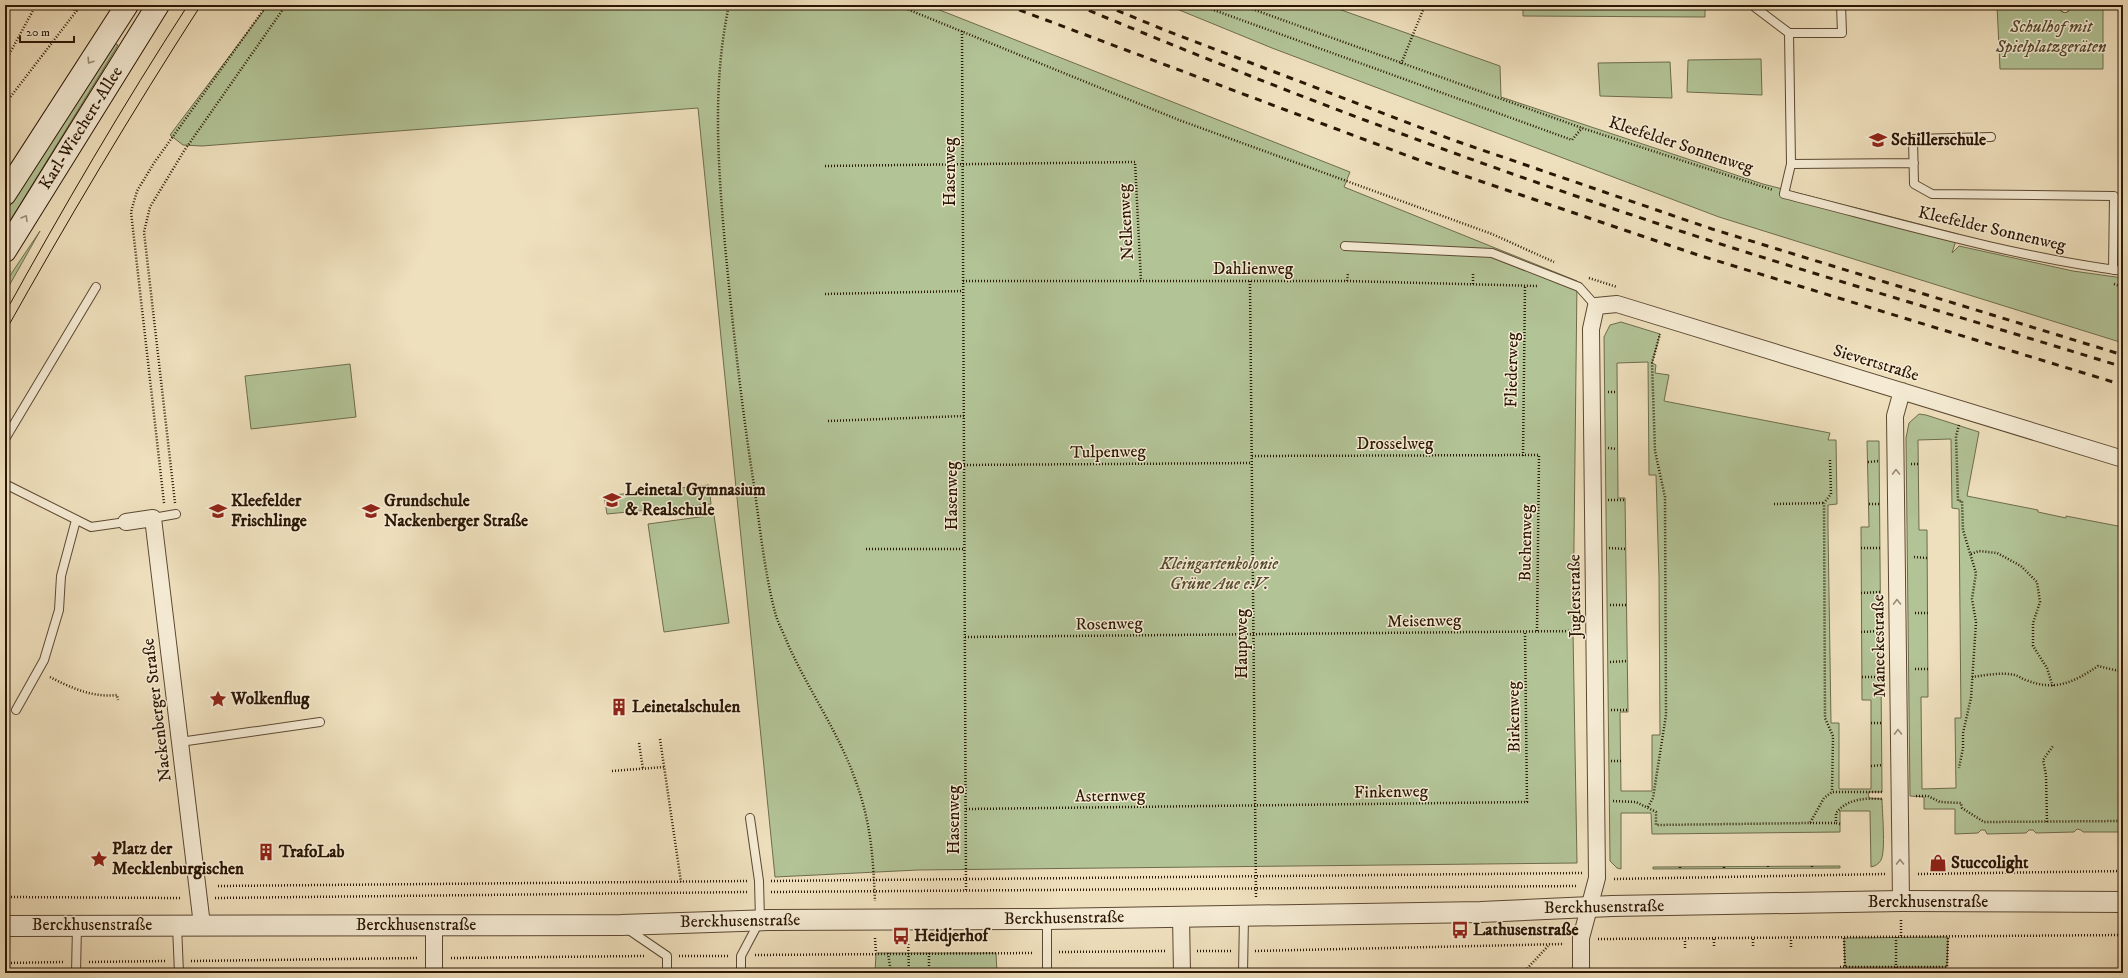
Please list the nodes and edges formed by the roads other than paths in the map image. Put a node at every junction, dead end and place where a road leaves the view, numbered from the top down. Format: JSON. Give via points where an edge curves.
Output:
{"nodes":[{"id":1,"x":127,"y":5,"type":"edge"},
{"id":2,"x":158,"y":5,"type":"edge"},
{"id":3,"x":1752,"y":5,"type":"edge"},
{"id":4,"x":1841,"y":5,"type":"edge"},
{"id":5,"x":1789,"y":33,"type":"junction"},
{"id":6,"x":1991,"y":137,"type":"dead end"},
{"id":7,"x":1914,"y":162,"type":"junction"},
{"id":8,"x":1791,"y":164,"type":"junction"},
{"id":9,"x":5,"y":194,"type":"edge"},
{"id":10,"x":1345,"y":246,"type":"dead end"},
{"id":11,"x":5,"y":251,"type":"edge"},
{"id":12,"x":2113,"y":270,"type":"junction"},
{"id":13,"x":2123,"y":271,"type":"edge"},
{"id":14,"x":96,"y":287,"type":"dead end"},
{"id":15,"x":1596,"y":306,"type":"junction"},
{"id":16,"x":1902,"y":391,"type":"junction"},
{"id":17,"x":5,"y":440,"type":"edge"},
{"id":18,"x":2123,"y":459,"type":"edge"},
{"id":19,"x":5,"y":484,"type":"edge"},
{"id":20,"x":176,"y":514,"type":"road end"},
{"id":21,"x":159,"y":517,"type":"junction"},
{"id":22,"x":76,"y":520,"type":"junction"},
{"id":23,"x":126,"y":522,"type":"joint"},
{"id":24,"x":16,"y":710,"type":"dead end"},
{"id":25,"x":320,"y":722,"type":"dead end"},
{"id":26,"x":180,"y":742,"type":"junction"},
{"id":27,"x":750,"y":818,"type":"dead end"},
{"id":28,"x":1900,"y":901,"type":"junction"},
{"id":29,"x":2123,"y":902,"type":"edge"},
{"id":30,"x":1589,"y":906,"type":"junction"},
{"id":31,"x":1181,"y":916,"type":"junction"},
{"id":32,"x":1244,"y":916,"type":"junction"},
{"id":33,"x":1047,"y":919,"type":"junction"},
{"id":34,"x":760,"y":920,"type":"junction"},
{"id":35,"x":77,"y":925,"type":"junction"},
{"id":36,"x":177,"y":925,"type":"junction"},
{"id":37,"x":202,"y":925,"type":"junction"},
{"id":38,"x":434,"y":925,"type":"junction"},
{"id":39,"x":621,"y":925,"type":"junction"},
{"id":40,"x":5,"y":926,"type":"edge"},
{"id":41,"x":434,"y":966,"type":"edge"},
{"id":42,"x":76,"y":973,"type":"edge"},
{"id":43,"x":179,"y":973,"type":"edge"},
{"id":44,"x":667,"y":973,"type":"edge"},
{"id":45,"x":741,"y":973,"type":"edge"},
{"id":46,"x":1047,"y":973,"type":"edge"},
{"id":47,"x":1182,"y":973,"type":"edge"},
{"id":48,"x":1243,"y":973,"type":"edge"},
{"id":49,"x":1581,"y":973,"type":"edge"}],
"edges":[{"from":1,"to":9,"type":"main road","name":"Karl-Wiechert-Allee","one_way":true},
{"from":11,"to":2,"type":"main road","name":"Karl-Wiechert-Allee","one_way":true},
{"from":3,"to":5,"type":"lane"},
{"from":4,"to":5,"type":"lane","via":[[1842,33]]},
{"from":5,"to":8,"type":"lane"},
{"from":6,"to":7,"type":"lane","via":[[1913,139]]},
{"from":7,"to":8,"type":"lane"},
{"from":7,"to":12,"type":"lane","via":[[1914,184],[1932,194],[2114,196]]},
{"from":8,"to":12,"type":"lane","name":"Kleefelder Sonnenweg","via":[[1784,194],[1950,236]]},
{"from":10,"to":15,"type":"lane","via":[[1492,253],[1579,287]]},
{"from":12,"to":13,"type":"lane","name":"Kleefelder Sonnenweg"},
{"from":14,"to":17,"type":"lane"},
{"from":15,"to":16,"type":"street","name":"Sievertstraße","via":[[1617,304]]},
{"from":15,"to":30,"type":"street","name":"Juglerstraße","via":[[1591,329],[1597,878]]},
{"from":16,"to":18,"type":"street","name":"Sievertstraße"},
{"from":28,"to":16,"type":"street","name":"Maneckestraße","one_way":true,"via":[[1895,416]]},
{"from":19,"to":22,"type":"lane"},
{"from":20,"to":21,"type":"lane"},
{"from":21,"to":23,"type":"street"},
{"from":21,"to":26,"type":"street","name":"Nackenberger Straße"},
{"from":22,"to":23,"type":"lane","via":[[90,527]]},
{"from":22,"to":24,"type":"lane","via":[[61,576],[58,610],[44,660]]},
{"from":25,"to":26,"type":"lane"},
{"from":26,"to":37,"type":"street","name":"Nackenberger Straße"},
{"from":27,"to":34,"type":"lane","via":[[759,881]]},
{"from":28,"to":29,"type":"street","name":"Berckhusenstraße"},
{"from":28,"to":30,"type":"street","name":"Berckhusenstraße"},
{"from":30,"to":32,"type":"street","name":"Berckhusenstraße","via":[[1481,912]]},
{"from":30,"to":49,"type":"street","via":[[1580,938]]},
{"from":31,"to":32,"type":"street","name":"Berckhusenstraße"},
{"from":31,"to":33,"type":"street","name":"Berckhusenstraße"},
{"from":31,"to":47,"type":"street"},
{"from":32,"to":48,"type":"lane"},
{"from":33,"to":34,"type":"street","name":"Berckhusenstraße"},
{"from":33,"to":46,"type":"lane"},
{"from":34,"to":39,"type":"street","name":"Berckhusenstraße"},
{"from":34,"to":45,"type":"lane","via":[[741,956]]},
{"from":35,"to":36,"type":"street","name":"Berckhusenstraße"},
{"from":35,"to":40,"type":"street","name":"Berckhusenstraße"},
{"from":35,"to":42,"type":"lane"},
{"from":36,"to":37,"type":"street","name":"Berckhusenstraße"},
{"from":36,"to":43,"type":"lane"},
{"from":37,"to":38,"type":"street","name":"Berckhusenstraße"},
{"from":38,"to":39,"type":"street","name":"Berckhusenstraße"},
{"from":38,"to":41,"type":"street"},
{"from":39,"to":44,"type":"lane","via":[[667,956]]}]}
